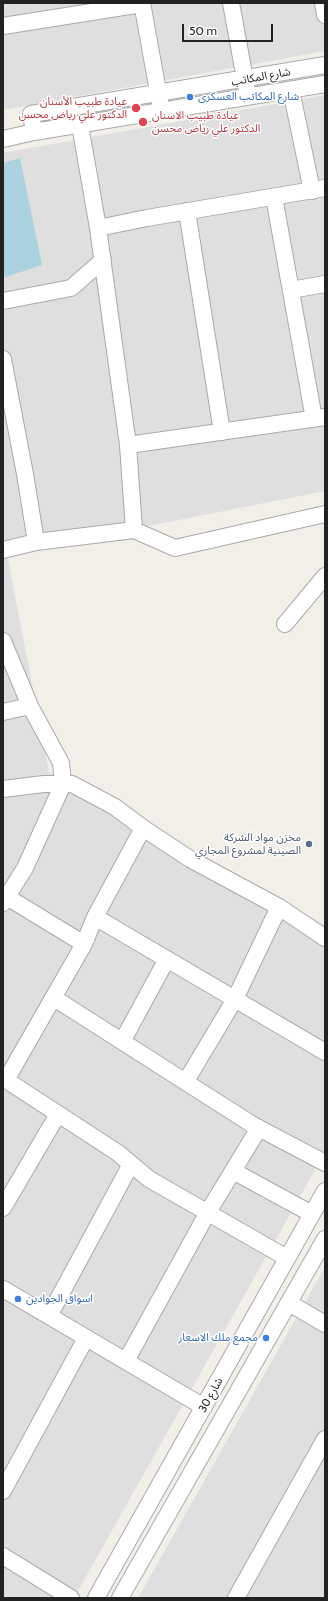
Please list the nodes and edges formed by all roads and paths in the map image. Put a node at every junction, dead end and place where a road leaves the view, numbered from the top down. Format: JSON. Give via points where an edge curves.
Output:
{"nodes":[{"id":1,"x":231,"y":3,"type":"edge"},
{"id":2,"x":323,"y":3,"type":"edge"},
{"id":3,"x":142,"y":4,"type":"edge"},
{"id":4,"x":325,"y":15,"type":"edge"},
{"id":5,"x":3,"y":26,"type":"edge"},
{"id":6,"x":325,"y":65,"type":"edge"},
{"id":7,"x":245,"y":79,"type":"junction"},
{"id":8,"x":325,"y":84,"type":"edge"},
{"id":9,"x":291,"y":90,"type":"junction"},
{"id":10,"x":159,"y":93,"type":"junction"},
{"id":11,"x":248,"y":98,"type":"junction"},
{"id":12,"x":161,"y":112,"type":"junction"},
{"id":13,"x":80,"y":125,"type":"junction"},
{"id":14,"x":34,"y":132,"type":"junction"},
{"id":15,"x":3,"y":139,"type":"edge"},
{"id":16,"x":319,"y":190,"type":"edge"},
{"id":17,"x":274,"y":197,"type":"junction"},
{"id":18,"x":187,"y":211,"type":"junction"},
{"id":19,"x":98,"y":228,"type":"junction"},
{"id":20,"x":103,"y":260,"type":"junction"},
{"id":21,"x":325,"y":284,"type":"edge"},
{"id":22,"x":291,"y":290,"type":"junction"},
{"id":23,"x":3,"y":301,"type":"edge"},
{"id":24,"x":3,"y":360,"type":"edge"},
{"id":25,"x":320,"y":418,"type":"edge"},
{"id":26,"x":222,"y":432,"type":"junction"},
{"id":27,"x":128,"y":445,"type":"junction"},
{"id":28,"x":325,"y":514,"type":"edge"},
{"id":29,"x":134,"y":530,"type":"junction"},
{"id":30,"x":36,"y":542,"type":"junction"},
{"id":31,"x":4,"y":552,"type":"edge"},
{"id":32,"x":325,"y":576,"type":"edge"},
{"id":33,"x":285,"y":624,"type":"dead end"},
{"id":34,"x":3,"y":641,"type":"edge"},
{"id":35,"x":30,"y":706,"type":"junction"},
{"id":36,"x":3,"y":712,"type":"edge"},
{"id":37,"x":63,"y":784,"type":"junction"},
{"id":38,"x":3,"y":789,"type":"edge"},
{"id":39,"x":143,"y":828,"type":"junction"},
{"id":40,"x":5,"y":900,"type":"edge"},
{"id":41,"x":279,"y":907,"type":"junction"},
{"id":42,"x":95,"y":917,"type":"junction"},
{"id":43,"x":325,"y":938,"type":"edge"},
{"id":44,"x":84,"y":944,"type":"junction"},
{"id":45,"x":167,"y":959,"type":"junction"},
{"id":46,"x":54,"y":998,"type":"junction"},
{"id":47,"x":235,"y":999,"type":"junction"},
{"id":48,"x":123,"y":1040,"type":"junction"},
{"id":49,"x":325,"y":1052,"type":"edge"},
{"id":50,"x":4,"y":1079,"type":"edge"},
{"id":51,"x":186,"y":1081,"type":"junction"},
{"id":52,"x":58,"y":1114,"type":"junction"},
{"id":53,"x":259,"y":1128,"type":"junction"},
{"id":54,"x":131,"y":1164,"type":"junction"},
{"id":55,"x":325,"y":1164,"type":"edge"},
{"id":56,"x":233,"y":1171,"type":"junction"},
{"id":57,"x":8,"y":1184,"type":"edge"},
{"id":58,"x":325,"y":1191,"type":"edge"},
{"id":59,"x":3,"y":1208,"type":"edge"},
{"id":60,"x":208,"y":1212,"type":"junction"},
{"id":61,"x":312,"y":1214,"type":"junction"},
{"id":62,"x":325,"y":1239,"type":"edge"},
{"id":63,"x":287,"y":1258,"type":"junction"},
{"id":64,"x":3,"y":1289,"type":"edge"},
{"id":65,"x":289,"y":1303,"type":"junction"},
{"id":66,"x":49,"y":1316,"type":"junction"},
{"id":67,"x":325,"y":1324,"type":"edge"},
{"id":68,"x":86,"y":1338,"type":"junction"},
{"id":69,"x":126,"y":1361,"type":"junction"},
{"id":70,"x":204,"y":1407,"type":"junction"},
{"id":71,"x":325,"y":1439,"type":"edge"},
{"id":72,"x":3,"y":1491,"type":"edge"},
{"id":73,"x":3,"y":1556,"type":"edge"},
{"id":74,"x":71,"y":1598,"type":"edge"},
{"id":75,"x":96,"y":1598,"type":"edge"},
{"id":76,"x":120,"y":1598,"type":"edge"},
{"id":77,"x":236,"y":1598,"type":"edge"}],
"edges":[{"from":1,"to":7,"type":"street"},
{"from":2,"to":4,"type":"street"},
{"from":3,"to":5,"type":"street"},
{"from":3,"to":10,"type":"street"},
{"from":6,"to":7,"type":"street","name":"شارع المکاتب"},
{"from":7,"to":10,"type":"street","name":"شارع المکاتب"},
{"from":7,"to":11,"type":"street"},
{"from":8,"to":9,"type":"street","name":"شارع المکاتب"},
{"from":9,"to":11,"type":"street","name":"شارع المکاتب"},
{"from":9,"to":16,"type":"street"},
{"from":10,"to":12,"type":"street"},
{"from":10,"to":14,"type":"street","name":"شارع المکاتب","via":[[31,114]]},
{"from":11,"to":12,"type":"street","name":"شارع المکاتب"},
{"from":12,"to":13,"type":"street","name":"شارع المکاتب"},
{"from":13,"to":14,"type":"street","name":"شارع المکاتب"},
{"from":13,"to":19,"type":"street"},
{"from":14,"to":15,"type":"street"},
{"from":16,"to":17,"type":"street"},
{"from":17,"to":18,"type":"street"},
{"from":17,"to":22,"type":"street"},
{"from":18,"to":19,"type":"street"},
{"from":18,"to":26,"type":"street"},
{"from":19,"to":20,"type":"street"},
{"from":20,"to":23,"type":"street","via":[[72,288]]},
{"from":20,"to":27,"type":"street"},
{"from":21,"to":22,"type":"street"},
{"from":22,"to":25,"type":"street"},
{"from":24,"to":30,"type":"street","via":[[26,474]]},
{"from":25,"to":26,"type":"street"},
{"from":26,"to":27,"type":"street"},
{"from":27,"to":29,"type":"street"},
{"from":28,"to":29,"type":"street","via":[[175,548]]},
{"from":29,"to":30,"type":"street"},
{"from":30,"to":31,"type":"street"},
{"from":32,"to":33,"type":"street"},
{"from":34,"to":35,"type":"street"},
{"from":35,"to":36,"type":"street"},
{"from":35,"to":37,"type":"street","via":[[61,762]]},
{"from":37,"to":38,"type":"street"},
{"from":37,"to":39,"type":"street","via":[[72,784],[115,807]]},
{"from":37,"to":40,"type":"street","via":[[25,868]]},
{"from":39,"to":41,"type":"street","via":[[190,859]]},
{"from":39,"to":42,"type":"street"},
{"from":40,"to":44,"type":"street"},
{"from":41,"to":43,"type":"street"},
{"from":41,"to":47,"type":"street"},
{"from":42,"to":44,"type":"street"},
{"from":42,"to":45,"type":"street"},
{"from":44,"to":46,"type":"street"},
{"from":45,"to":47,"type":"street"},
{"from":45,"to":48,"type":"street"},
{"from":46,"to":48,"type":"street"},
{"from":46,"to":50,"type":"street"},
{"from":47,"to":49,"type":"street"},
{"from":47,"to":51,"type":"street"},
{"from":48,"to":51,"type":"street"},
{"from":50,"to":52,"type":"street"},
{"from":51,"to":53,"type":"street"},
{"from":52,"to":54,"type":"street"},
{"from":52,"to":57,"type":"street"},
{"from":53,"to":55,"type":"street"},
{"from":53,"to":56,"type":"street"},
{"from":54,"to":60,"type":"street","via":[[149,1178]]},
{"from":54,"to":66,"type":"street"},
{"from":56,"to":60,"type":"street"},
{"from":56,"to":61,"type":"street"},
{"from":57,"to":59,"type":"street"},
{"from":58,"to":61,"type":"street","name":"شارع 30"},
{"from":60,"to":63,"type":"street"},
{"from":60,"to":69,"type":"street"},
{"from":61,"to":63,"type":"street","name":"شارع 30"},
{"from":62,"to":65,"type":"street","name":"شارع 30"},
{"from":63,"to":70,"type":"street","name":"شارع 30"},
{"from":64,"to":66,"type":"street"},
{"from":65,"to":67,"type":"street"},
{"from":65,"to":76,"type":"street","name":"شارع 30"},
{"from":66,"to":68,"type":"street"},
{"from":68,"to":69,"type":"street"},
{"from":68,"to":72,"type":"street"},
{"from":69,"to":70,"type":"street"},
{"from":70,"to":75,"type":"street","name":"شارع 30"},
{"from":71,"to":77,"type":"street"},
{"from":73,"to":74,"type":"street"}]}
